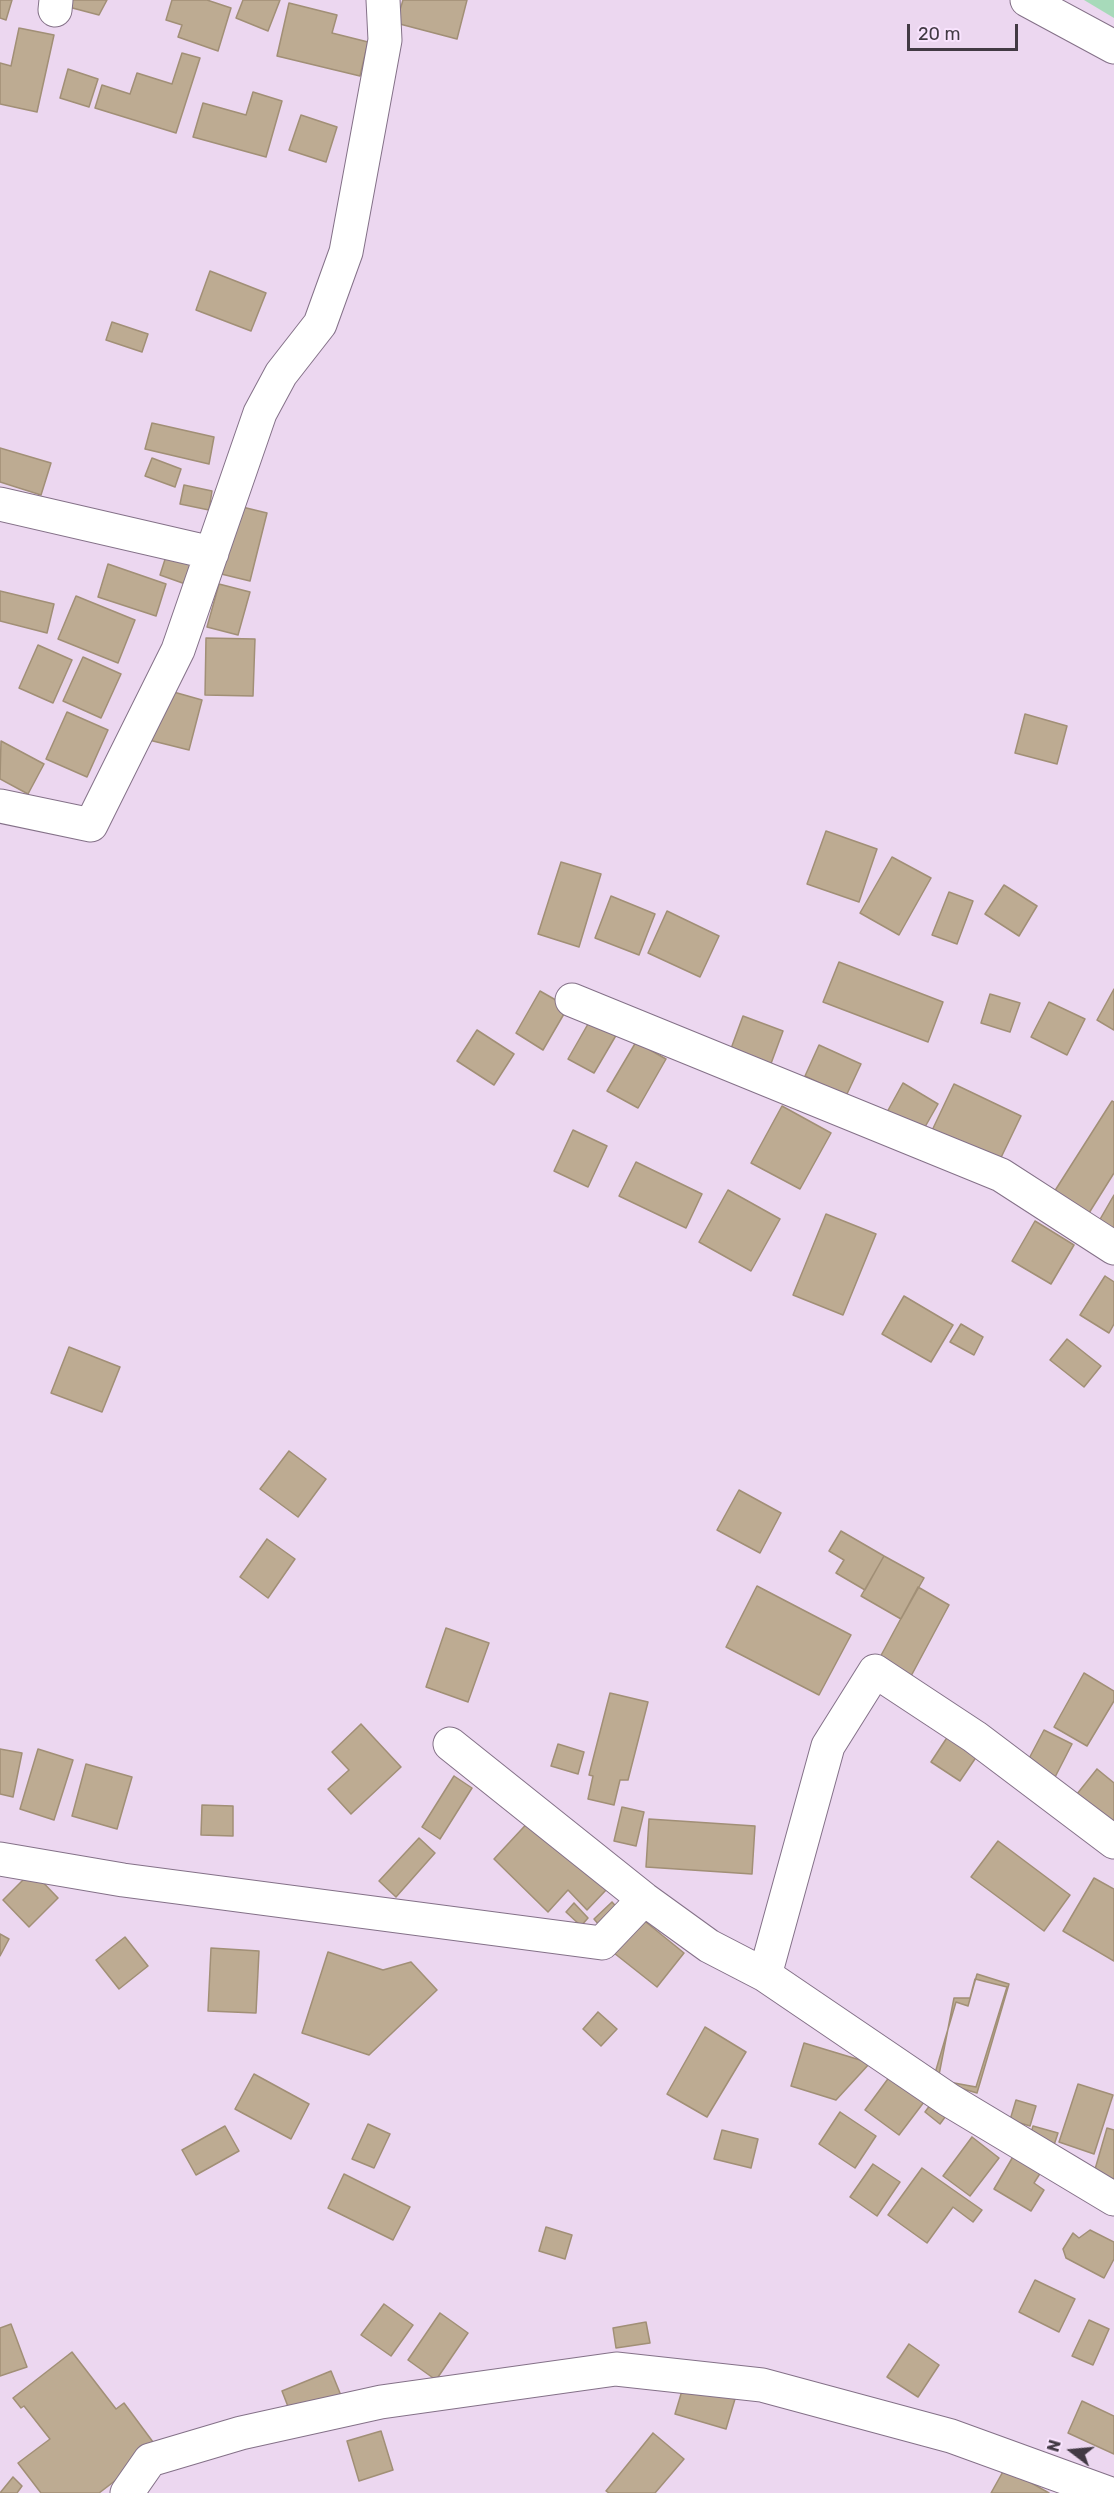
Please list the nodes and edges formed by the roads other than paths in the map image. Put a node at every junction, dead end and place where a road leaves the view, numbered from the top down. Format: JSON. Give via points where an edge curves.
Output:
{"nodes":[{"id":1,"x":383,"y":0,"type":"edge"},
{"id":2,"x":1027,"y":0,"type":"edge"},
{"id":3,"x":1114,"y":46,"type":"edge"},
{"id":4,"x":0,"y":504,"type":"edge"},
{"id":5,"x":212,"y":553,"type":"junction"},
{"id":6,"x":0,"y":806,"type":"edge"},
{"id":7,"x":572,"y":1000,"type":"dead end"},
{"id":8,"x":1114,"y":1248,"type":"edge"},
{"id":9,"x":450,"y":1744,"type":"dead end"},
{"id":10,"x":1114,"y":1842,"type":"edge"},
{"id":11,"x":0,"y":1859,"type":"edge"},
{"id":12,"x":644,"y":1899,"type":"junction"},
{"id":13,"x":765,"y":1974,"type":"junction"},
{"id":14,"x":1114,"y":2199,"type":"edge"},
{"id":15,"x":127,"y":2493,"type":"edge"},
{"id":16,"x":1108,"y":2493,"type":"edge"}],
"edges":[{"from":1,"to":5,"type":"street","via":[[384,40],[346,252],[320,324],[281,374],[260,414]]},
{"from":2,"to":3,"type":"street"},
{"from":4,"to":5,"type":"street"},
{"from":5,"to":6,"type":"street","via":[[178,650],[91,825]]},
{"from":7,"to":8,"type":"street","via":[[1001,1174]]},
{"from":9,"to":12,"type":"street"},
{"from":10,"to":13,"type":"street","via":[[975,1737],[874,1671],[828,1746]]},
{"from":11,"to":12,"type":"street","via":[[123,1880],[602,1943]]},
{"from":12,"to":13,"type":"street","via":[[709,1946]]},
{"from":13,"to":14,"type":"street","via":[[949,2100]]},
{"from":15,"to":16,"type":"street","via":[[150,2460],[241,2433],[381,2402],[616,2369],[762,2385],[951,2436]]}]}
